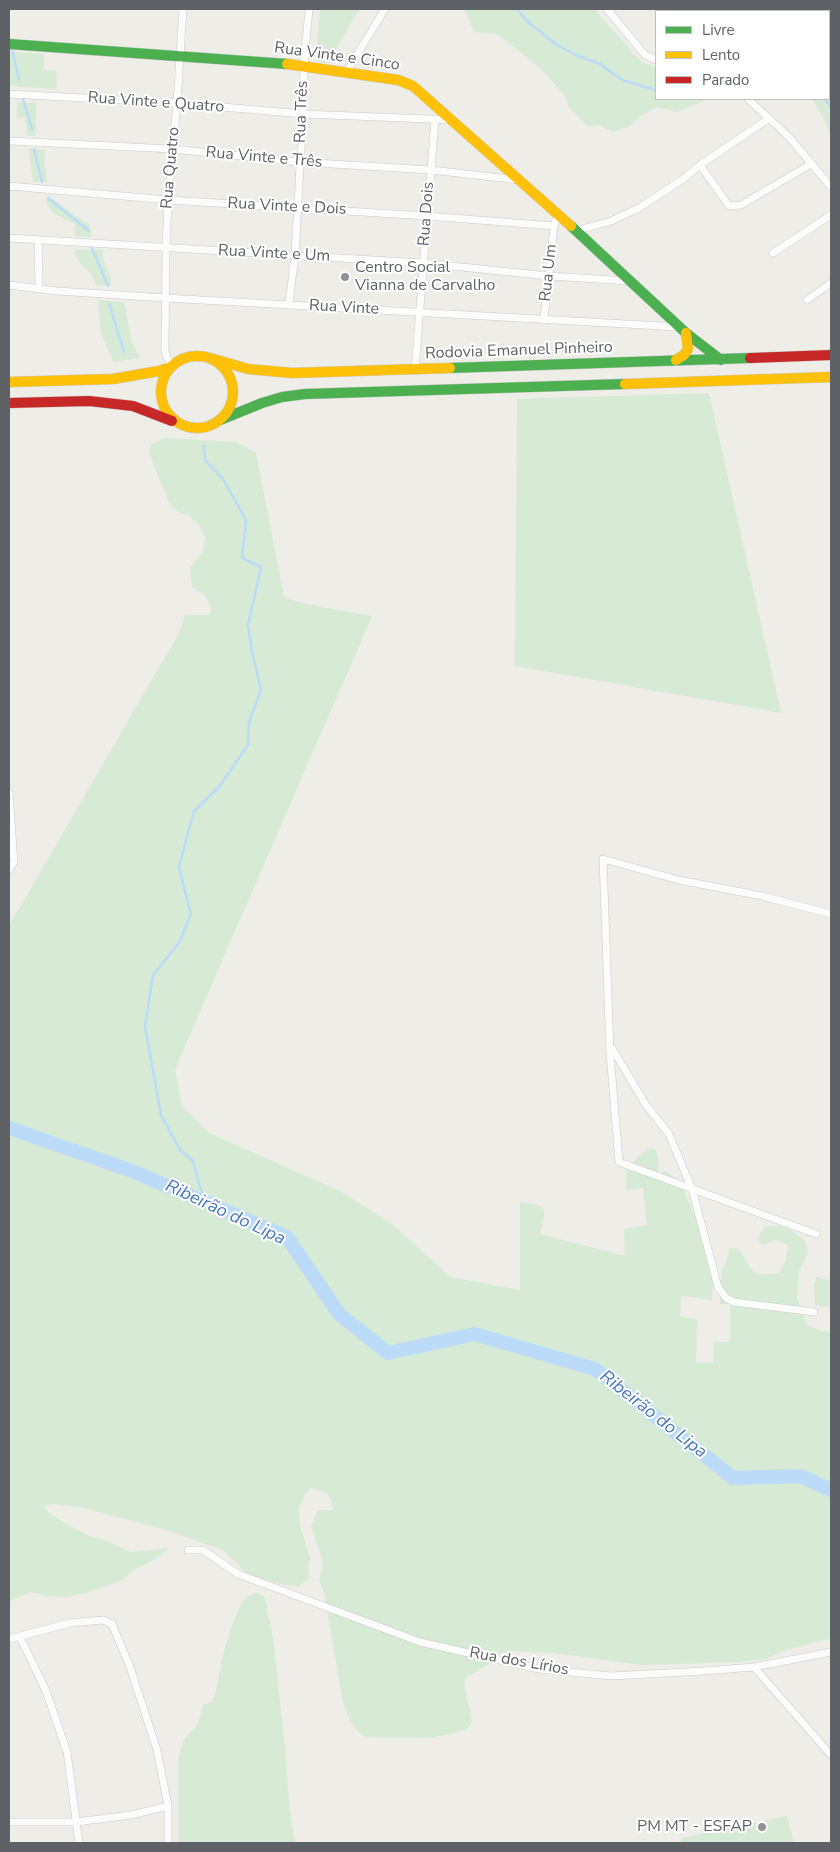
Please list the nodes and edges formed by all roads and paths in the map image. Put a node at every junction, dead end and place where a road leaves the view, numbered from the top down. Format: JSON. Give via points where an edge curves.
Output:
{"nodes":[{"id":1,"x":183,"y":9,"type":"edge"},
{"id":2,"x":309,"y":9,"type":"edge"},
{"id":3,"x":385,"y":9,"type":"edge"},
{"id":4,"x":607,"y":9,"type":"edge"},
{"id":5,"x":9,"y":44,"type":"edge"},
{"id":6,"x":180,"y":56,"type":"junction"},
{"id":7,"x":655,"y":60,"type":"edge"},
{"id":8,"x":304,"y":65,"type":"junction"},
{"id":9,"x":347,"y":71,"type":"junction"},
{"id":10,"x":9,"y":94,"type":"edge"},
{"id":11,"x":749,"y":100,"type":"edge"},
{"id":12,"x":177,"y":103,"type":"junction"},
{"id":13,"x":303,"y":114,"type":"junction"},
{"id":14,"x":435,"y":119,"type":"junction"},
{"id":15,"x":768,"y":119,"type":"junction"},
{"id":16,"x":453,"y":120,"type":"junction"},
{"id":17,"x":9,"y":140,"type":"edge"},
{"id":18,"x":172,"y":149,"type":"junction"},
{"id":19,"x":300,"y":162,"type":"junction"},
{"id":20,"x":811,"y":164,"type":"junction"},
{"id":21,"x":700,"y":165,"type":"junction"},
{"id":22,"x":431,"y":170,"type":"junction"},
{"id":23,"x":518,"y":180,"type":"junction"},
{"id":24,"x":9,"y":186,"type":"edge"},
{"id":25,"x":831,"y":187,"type":"edge"},
{"id":26,"x":168,"y":200,"type":"junction"},
{"id":27,"x":297,"y":207,"type":"junction"},
{"id":28,"x":558,"y":214,"type":"junction"},
{"id":29,"x":831,"y":215,"type":"edge"},
{"id":30,"x":427,"y":216,"type":"junction"},
{"id":31,"x":554,"y":226,"type":"junction"},
{"id":32,"x":576,"y":231,"type":"junction"},
{"id":33,"x":9,"y":238,"type":"edge"},
{"id":34,"x":38,"y":240,"type":"junction"},
{"id":35,"x":166,"y":248,"type":"junction"},
{"id":36,"x":773,"y":253,"type":"dead end"},
{"id":37,"x":295,"y":256,"type":"junction"},
{"id":38,"x":423,"y":263,"type":"junction"},
{"id":39,"x":549,"y":276,"type":"junction"},
{"id":40,"x":629,"y":281,"type":"junction"},
{"id":41,"x":831,"y":284,"type":"edge"},
{"id":42,"x":9,"y":285,"type":"edge"},
{"id":43,"x":39,"y":288,"type":"junction"},
{"id":44,"x":166,"y":298,"type":"junction"},
{"id":45,"x":807,"y":300,"type":"dead end"},
{"id":46,"x":289,"y":304,"type":"junction"},
{"id":47,"x":419,"y":313,"type":"junction"},
{"id":48,"x":544,"y":320,"type":"junction"},
{"id":49,"x":683,"y":330,"type":"junction"},
{"id":50,"x":831,"y":355,"type":"edge"},
{"id":51,"x":210,"y":358,"type":"junction"},
{"id":52,"x":676,"y":360,"type":"junction"},
{"id":53,"x":721,"y":360,"type":"junction"},
{"id":54,"x":170,"y":366,"type":"junction"},
{"id":55,"x":415,"y":370,"type":"junction"},
{"id":56,"x":831,"y":377,"type":"edge"},
{"id":57,"x":9,"y":382,"type":"edge"},
{"id":58,"x":9,"y":404,"type":"edge"},
{"id":59,"x":220,"y":420,"type":"junction"},
{"id":60,"x":177,"y":423,"type":"junction"},
{"id":61,"x":9,"y":793,"type":"edge"},
{"id":62,"x":9,"y":870,"type":"edge"},
{"id":63,"x":831,"y":914,"type":"edge"},
{"id":64,"x":610,"y":1044,"type":"junction"},
{"id":65,"x":692,"y":1189,"type":"junction"},
{"id":66,"x":816,"y":1234,"type":"dead end"},
{"id":67,"x":814,"y":1312,"type":"dead end"},
{"id":68,"x":188,"y":1550,"type":"dead end"},
{"id":69,"x":20,"y":1637,"type":"junction"},
{"id":70,"x":9,"y":1640,"type":"edge"},
{"id":71,"x":831,"y":1652,"type":"edge"},
{"id":72,"x":754,"y":1667,"type":"junction"},
{"id":73,"x":831,"y":1755,"type":"edge"},
{"id":74,"x":168,"y":1806,"type":"junction"},
{"id":75,"x":9,"y":1822,"type":"edge"},
{"id":76,"x":76,"y":1822,"type":"junction"},
{"id":77,"x":79,"y":1843,"type":"edge"},
{"id":78,"x":168,"y":1843,"type":"edge"}],
"edges":[{"from":1,"to":6,"type":"street","name":"Rua Quatro"},
{"from":2,"to":8,"type":"street","name":"Rua Três"},
{"from":3,"to":9,"type":"street"},
{"from":4,"to":7,"type":"street","via":[[645,55]]},
{"from":5,"to":6,"type":"main road","name":"Rua Vinte e Cinco"},
{"from":6,"to":8,"type":"main road","name":"Rua Vinte e Cinco"},
{"from":6,"to":12,"type":"street","name":"Rua Quatro"},
{"from":8,"to":9,"type":"main road","name":"Rua Vinte e Cinco"},
{"from":8,"to":13,"type":"street","name":"Rua Três"},
{"from":9,"to":16,"type":"main road","name":"Rua Vinte e Cinco","via":[[398,80],[413,86]]},
{"from":10,"to":12,"type":"street","name":"Rua Vinte e Quatro"},
{"from":11,"to":15,"type":"street"},
{"from":12,"to":13,"type":"street","name":"Rua Vinte e Quatro"},
{"from":12,"to":18,"type":"street","name":"Rua Quatro"},
{"from":13,"to":14,"type":"street"},
{"from":13,"to":19,"type":"street","name":"Rua Três"},
{"from":14,"to":16,"type":"street"},
{"from":14,"to":22,"type":"street","name":"Rua Dois"},
{"from":15,"to":20,"type":"street","via":[[789,137]]},
{"from":15,"to":21,"type":"street"},
{"from":16,"to":23,"type":"main road","name":"Rua Vinte e Cinco"},
{"from":17,"to":18,"type":"street","name":"Rua Vinte e Três"},
{"from":18,"to":19,"type":"street","name":"Rua Vinte e Três"},
{"from":18,"to":26,"type":"street","name":"Rua Quatro"},
{"from":19,"to":22,"type":"street","name":"Rua Vinte e Três"},
{"from":19,"to":27,"type":"street","name":"Rua Três"},
{"from":20,"to":21,"type":"street","via":[[741,205],[729,206]]},
{"from":20,"to":25,"type":"street"},
{"from":21,"to":32,"type":"street","via":[[639,208],[611,221]]},
{"from":22,"to":23,"type":"street","name":"Rua Vinte e Três"},
{"from":22,"to":30,"type":"street","name":"Rua Dois"},
{"from":23,"to":28,"type":"main road","name":"Rua Vinte e Cinco"},
{"from":24,"to":26,"type":"street","name":"Rua Vinte e Dois"},
{"from":26,"to":27,"type":"street","name":"Rua Vinte e Dois"},
{"from":26,"to":35,"type":"street","name":"Rua Quatro"},
{"from":27,"to":30,"type":"street","name":"Rua Vinte e Dois"},
{"from":27,"to":37,"type":"street","name":"Rua Três"},
{"from":28,"to":31,"type":"street"},
{"from":28,"to":32,"type":"main road","name":"Rua Vinte e Cinco"},
{"from":29,"to":36,"type":"street"},
{"from":30,"to":31,"type":"street","name":"Rua Vinte e Dois"},
{"from":30,"to":38,"type":"street","name":"Rua Dois"},
{"from":31,"to":39,"type":"street","name":"Rua Um"},
{"from":32,"to":40,"type":"main road","name":"Rua Vinte e Cinco"},
{"from":33,"to":34,"type":"street","name":"Rua Vinte e Um"},
{"from":34,"to":35,"type":"street","name":"Rua Vinte e Um"},
{"from":34,"to":43,"type":"street"},
{"from":35,"to":37,"type":"street","name":"Rua Vinte e Um"},
{"from":35,"to":44,"type":"street","name":"Rua Quatro"},
{"from":37,"to":38,"type":"street","name":"Rua Vinte e Um"},
{"from":37,"to":46,"type":"street","name":"Rua Três"},
{"from":38,"to":39,"type":"street","name":"Rua Vinte e Um"},
{"from":38,"to":47,"type":"street","name":"Rua Dois"},
{"from":39,"to":40,"type":"street","name":"Rua Vinte e Um"},
{"from":39,"to":48,"type":"street","name":"Rua Um"},
{"from":40,"to":49,"type":"main road","name":"Rua Vinte e Cinco"},
{"from":41,"to":45,"type":"street"},
{"from":42,"to":43,"type":"street","name":"Rua Vinte"},
{"from":43,"to":44,"type":"street","name":"Rua Vinte"},
{"from":44,"to":46,"type":"street","name":"Rua Vinte"},
{"from":44,"to":54,"type":"street","name":"Rua Quatro","via":[[166,352]]},
{"from":46,"to":47,"type":"street","name":"Rua Vinte"},
{"from":47,"to":48,"type":"street","name":"Rua Vinte"},
{"from":47,"to":55,"type":"street","name":"Rua Dois"},
{"from":48,"to":49,"type":"street","name":"Rua Vinte"},
{"from":49,"to":52,"type":"main road","via":[[688,349]]},
{"from":49,"to":53,"type":"main road","name":"Rua Vinte e Cinco"},
{"from":50,"to":53,"type":"main road","name":"Rodovia Emanuel Pinheiro"},
{"from":51,"to":54,"type":"main road","via":[[182,358]]},
{"from":51,"to":55,"type":"main road","name":"Rodovia Emanuel Pinheiro","via":[[271,372]]},
{"from":51,"to":59,"type":"main road","via":[[225,368],[232,385],[233,398],[229,410]]},
{"from":52,"to":53,"type":"main road","name":"Rodovia Emanuel Pinheiro"},
{"from":52,"to":55,"type":"main road","name":"Rodovia Emanuel Pinheiro"},
{"from":54,"to":57,"type":"main road","via":[[113,379]]},
{"from":54,"to":60,"type":"main road","via":[[160,395],[166,411]]},
{"from":56,"to":59,"type":"main road","via":[[305,394],[262,403]]},
{"from":58,"to":60,"type":"main road","via":[[89,401],[133,406]]},
{"from":59,"to":60,"type":"main road","via":[[199,429]]},
{"from":61,"to":62,"type":"street","via":[[14,862]]},
{"from":63,"to":64,"type":"street","via":[[603,859]]},
{"from":64,"to":65,"type":"street","via":[[633,1085],[669,1134]]},
{"from":64,"to":65,"type":"street","via":[[619,1162]]},
{"from":65,"to":66,"type":"street"},
{"from":65,"to":67,"type":"street","via":[[718,1287],[726,1298],[734,1302]]},
{"from":68,"to":72,"type":"street","name":"Rua dos Lírios","via":[[203,1550],[238,1574],[420,1642],[539,1669],[611,1676]]},
{"from":69,"to":70,"type":"street"},
{"from":69,"to":74,"type":"street","via":[[70,1622],[103,1620],[112,1624],[145,1710]]},
{"from":69,"to":76,"type":"street","via":[[46,1691],[67,1752]]},
{"from":71,"to":72,"type":"street","name":"Rua dos Lírios"},
{"from":72,"to":73,"type":"street"},
{"from":74,"to":76,"type":"street","via":[[131,1815]]},
{"from":74,"to":78,"type":"street"},
{"from":75,"to":76,"type":"street"},
{"from":76,"to":77,"type":"street"}]}
